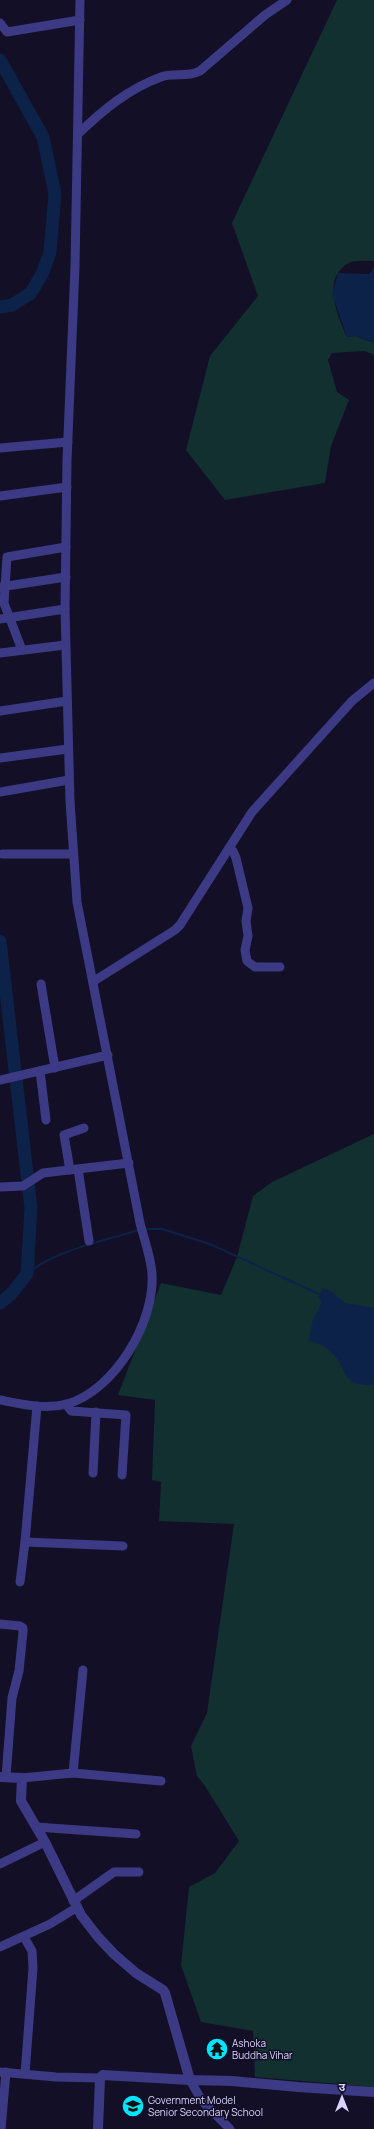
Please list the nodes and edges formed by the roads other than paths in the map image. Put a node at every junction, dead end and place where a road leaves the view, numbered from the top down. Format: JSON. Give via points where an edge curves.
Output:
{"nodes":[{"id":1,"x":80,"y":0,"type":"edge"},
{"id":2,"x":287,"y":0,"type":"edge"},
{"id":3,"x":80,"y":20,"type":"junction"},
{"id":4,"x":0,"y":23,"type":"edge"},
{"id":5,"x":78,"y":134,"type":"junction"},
{"id":6,"x":0,"y":439,"type":"edge"},
{"id":7,"x":68,"y":442,"type":"junction"},
{"id":8,"x":4,"y":448,"type":"edge"},
{"id":9,"x":67,"y":486,"type":"junction"},
{"id":10,"x":0,"y":496,"type":"edge"},
{"id":11,"x":66,"y":547,"type":"junction"},
{"id":12,"x":66,"y":577,"type":"junction"},
{"id":13,"x":2,"y":587,"type":"edge"},
{"id":14,"x":66,"y":609,"type":"junction"},
{"id":15,"x":4,"y":618,"type":"edge"},
{"id":16,"x":65,"y":645,"type":"junction"},
{"id":17,"x":22,"y":650,"type":"junction"},
{"id":18,"x":0,"y":653,"type":"edge"},
{"id":19,"x":374,"y":683,"type":"edge"},
{"id":20,"x":67,"y":702,"type":"junction"},
{"id":21,"x":0,"y":711,"type":"edge"},
{"id":22,"x":68,"y":749,"type":"junction"},
{"id":23,"x":0,"y":758,"type":"edge"},
{"id":24,"x":70,"y":780,"type":"junction"},
{"id":25,"x":0,"y":792,"type":"edge"},
{"id":26,"x":229,"y":848,"type":"junction"},
{"id":27,"x":2,"y":854,"type":"dead end"},
{"id":28,"x":73,"y":854,"type":"junction"},
{"id":29,"x":280,"y":967,"type":"dead end"},
{"id":30,"x":94,"y":981,"type":"junction"},
{"id":31,"x":41,"y":984,"type":"dead end"},
{"id":32,"x":108,"y":1055,"type":"junction"},
{"id":33,"x":55,"y":1068,"type":"junction"},
{"id":34,"x":35,"y":1072,"type":"junction"},
{"id":35,"x":4,"y":1079,"type":"edge"},
{"id":36,"x":46,"y":1120,"type":"dead end"},
{"id":37,"x":84,"y":1128,"type":"dead end"},
{"id":38,"x":129,"y":1163,"type":"junction"},
{"id":39,"x":74,"y":1170,"type":"junction"},
{"id":40,"x":0,"y":1187,"type":"edge"},
{"id":41,"x":89,"y":1241,"type":"dead end"},
{"id":42,"x":0,"y":1400,"type":"edge"},
{"id":43,"x":66,"y":1404,"type":"junction"},
{"id":44,"x":36,"y":1406,"type":"junction"},
{"id":45,"x":96,"y":1412,"type":"junction"},
{"id":46,"x":93,"y":1473,"type":"dead end"},
{"id":47,"x":122,"y":1475,"type":"dead end"},
{"id":48,"x":25,"y":1542,"type":"junction"},
{"id":49,"x":123,"y":1546,"type":"dead end"},
{"id":50,"x":20,"y":1582,"type":"dead end"},
{"id":51,"x":0,"y":1624,"type":"edge"},
{"id":52,"x":83,"y":1670,"type":"dead end"},
{"id":53,"x":72,"y":1773,"type":"junction"},
{"id":54,"x":3,"y":1777,"type":"edge"},
{"id":55,"x":22,"y":1778,"type":"junction"},
{"id":56,"x":161,"y":1782,"type":"dead end"},
{"id":57,"x":36,"y":1828,"type":"junction"},
{"id":58,"x":136,"y":1834,"type":"dead end"},
{"id":59,"x":45,"y":1842,"type":"junction"},
{"id":60,"x":0,"y":1864,"type":"edge"},
{"id":61,"x":139,"y":1872,"type":"dead end"},
{"id":62,"x":74,"y":1904,"type":"junction"},
{"id":63,"x":24,"y":1936,"type":"junction"},
{"id":64,"x":0,"y":1947,"type":"edge"},
{"id":65,"x":3,"y":2072,"type":"edge"},
{"id":66,"x":25,"y":2074,"type":"junction"},
{"id":67,"x":100,"y":2078,"type":"junction"},
{"id":68,"x":190,"y":2080,"type":"junction"},
{"id":69,"x":374,"y":2092,"type":"edge"},
{"id":70,"x":1,"y":2129,"type":"edge"},
{"id":71,"x":98,"y":2129,"type":"edge"},
{"id":72,"x":230,"y":2129,"type":"edge"}],
"edges":[{"from":1,"to":3,"type":"street"},
{"from":2,"to":5,"type":"street","via":[[265,15],[200,71],[191,75],[160,77],[125,95],[106,107]]},
{"from":3,"to":4,"type":"street","via":[[7,32]]},
{"from":3,"to":5,"type":"street"},
{"from":5,"to":7,"type":"street"},
{"from":6,"to":8,"type":"street"},
{"from":7,"to":8,"type":"street"},
{"from":7,"to":9,"type":"street"},
{"from":9,"to":10,"type":"street"},
{"from":9,"to":11,"type":"street"},
{"from":11,"to":12,"type":"street"},
{"from":11,"to":13,"type":"street","via":[[8,556]]},
{"from":12,"to":13,"type":"street"},
{"from":12,"to":14,"type":"street"},
{"from":13,"to":15,"type":"street"},
{"from":14,"to":15,"type":"street"},
{"from":14,"to":16,"type":"street"},
{"from":15,"to":17,"type":"street"},
{"from":16,"to":17,"type":"street"},
{"from":16,"to":20,"type":"street"},
{"from":17,"to":18,"type":"street"},
{"from":19,"to":26,"type":"street","via":[[352,701],[252,812]]},
{"from":20,"to":21,"type":"street"},
{"from":20,"to":22,"type":"street"},
{"from":22,"to":23,"type":"street"},
{"from":22,"to":24,"type":"street"},
{"from":24,"to":25,"type":"street"},
{"from":24,"to":28,"type":"street"},
{"from":26,"to":29,"type":"street","via":[[234,854],[248,905],[248,936],[245,950],[247,961],[255,967]]},
{"from":26,"to":30,"type":"street","via":[[184,920],[175,930]]},
{"from":27,"to":28,"type":"street"},
{"from":28,"to":30,"type":"street","via":[[77,902]]},
{"from":30,"to":32,"type":"street"},
{"from":31,"to":33,"type":"street"},
{"from":32,"to":33,"type":"street"},
{"from":32,"to":38,"type":"street"},
{"from":33,"to":34,"type":"street"},
{"from":34,"to":35,"type":"street"},
{"from":34,"to":36,"type":"street"},
{"from":37,"to":39,"type":"street","via":[[64,1135]]},
{"from":38,"to":39,"type":"street"},
{"from":38,"to":43,"type":"street","via":[[152,1272],[148,1312],[127,1352],[106,1380]]},
{"from":39,"to":40,"type":"street","via":[[43,1173],[23,1186]]},
{"from":39,"to":41,"type":"street"},
{"from":42,"to":44,"type":"street"},
{"from":43,"to":44,"type":"street"},
{"from":43,"to":45,"type":"street","via":[[71,1410]]},
{"from":44,"to":48,"type":"street"},
{"from":45,"to":46,"type":"street"},
{"from":45,"to":47,"type":"street","via":[[126,1416]]},
{"from":48,"to":49,"type":"street"},
{"from":48,"to":50,"type":"street"},
{"from":51,"to":54,"type":"street","via":[[23,1628],[20,1667],[12,1698]]},
{"from":52,"to":53,"type":"street"},
{"from":53,"to":55,"type":"street"},
{"from":53,"to":56,"type":"street"},
{"from":54,"to":55,"type":"street"},
{"from":55,"to":57,"type":"street","via":[[21,1801]]},
{"from":57,"to":58,"type":"street"},
{"from":57,"to":59,"type":"street"},
{"from":59,"to":60,"type":"street"},
{"from":59,"to":62,"type":"street"},
{"from":61,"to":62,"type":"street","via":[[114,1872]]},
{"from":62,"to":63,"type":"street","via":[[50,1924]]},
{"from":62,"to":68,"type":"street","via":[[96,1936],[114,1954],[136,1973],[163,1990]]},
{"from":63,"to":64,"type":"street"},
{"from":63,"to":66,"type":"street","via":[[32,1951],[33,1968]]},
{"from":65,"to":66,"type":"street"},
{"from":65,"to":70,"type":"street"},
{"from":66,"to":67,"type":"street"},
{"from":67,"to":68,"type":"street","via":[[105,2074]]},
{"from":67,"to":71,"type":"street"},
{"from":68,"to":69,"type":"street"},
{"from":68,"to":72,"type":"street","via":[[202,2101]]}]}
